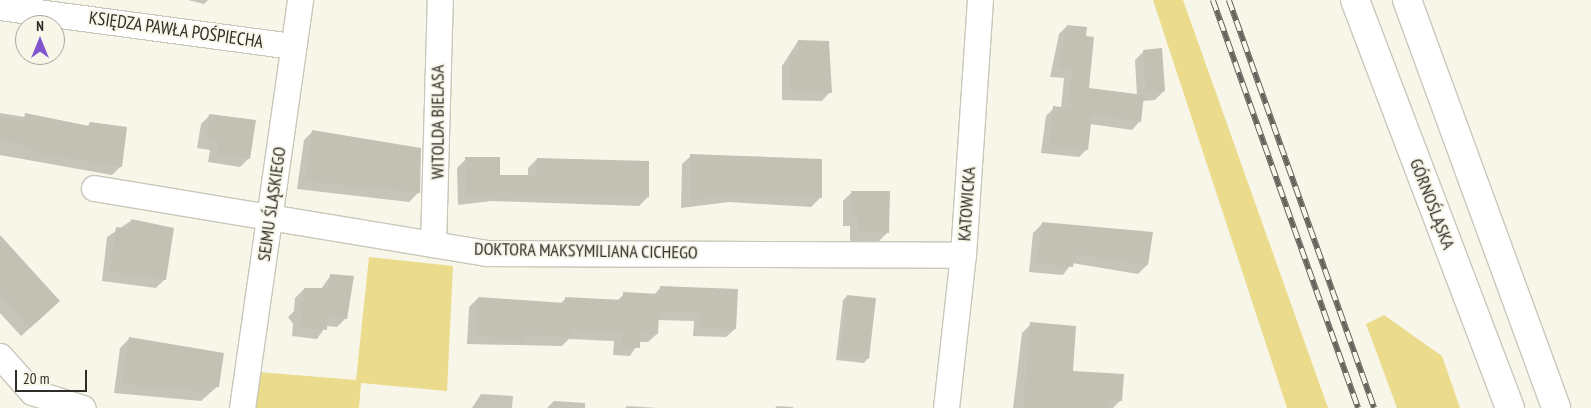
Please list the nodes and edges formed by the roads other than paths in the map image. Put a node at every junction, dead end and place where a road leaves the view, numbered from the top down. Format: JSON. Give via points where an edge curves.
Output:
{"nodes":[{"id":1,"x":300,"y":0,"type":"edge"},
{"id":2,"x":440,"y":0,"type":"edge"},
{"id":3,"x":980,"y":0,"type":"edge"},
{"id":4,"x":1355,"y":0,"type":"edge"},
{"id":5,"x":1407,"y":0,"type":"edge"},
{"id":6,"x":0,"y":7,"type":"edge"},
{"id":7,"x":293,"y":46,"type":"junction"},
{"id":8,"x":94,"y":188,"type":"dead end"},
{"id":9,"x":271,"y":215,"type":"junction"},
{"id":10,"x":433,"y":244,"type":"junction"},
{"id":11,"x":964,"y":255,"type":"junction"},
{"id":12,"x":0,"y":356,"type":"edge"},
{"id":13,"x":25,"y":400,"type":"edge"},
{"id":14,"x":82,"y":408,"type":"edge"},
{"id":15,"x":242,"y":408,"type":"edge"},
{"id":16,"x":946,"y":408,"type":"edge"},
{"id":17,"x":1510,"y":408,"type":"edge"},
{"id":18,"x":1556,"y":408,"type":"edge"}],
"edges":[{"from":1,"to":7,"type":"street","name":"SEJMU ŚLĄSKIEGO"},
{"from":2,"to":10,"type":"street","name":"WITOLDA BIELASA"},
{"from":3,"to":11,"type":"street","name":"KATOWICKA"},
{"from":4,"to":17,"type":"main road","name":"GÓRNOŚLĄSKA"},
{"from":5,"to":18,"type":"main road"},
{"from":6,"to":7,"type":"street","name":"KSIĘDZA PAWŁA POŚPIECHA"},
{"from":7,"to":9,"type":"street","name":"SEJMU ŚLĄSKIEGO"},
{"from":8,"to":9,"type":"street","name":"DOKTORA MAKSYMILIANA CICHEGO"},
{"from":9,"to":10,"type":"street","name":"DOKTORA MAKSYMILIANA CICHEGO"},
{"from":9,"to":15,"type":"street","name":"SEJMU ŚLĄSKIEGO"},
{"from":10,"to":11,"type":"street","name":"DOKTORA MAKSYMILIANA CICHEGO","via":[[486,253]]},
{"from":11,"to":16,"type":"street","name":"KATOWICKA"},
{"from":12,"to":13,"type":"street"},
{"from":13,"to":14,"type":"street"}]}
